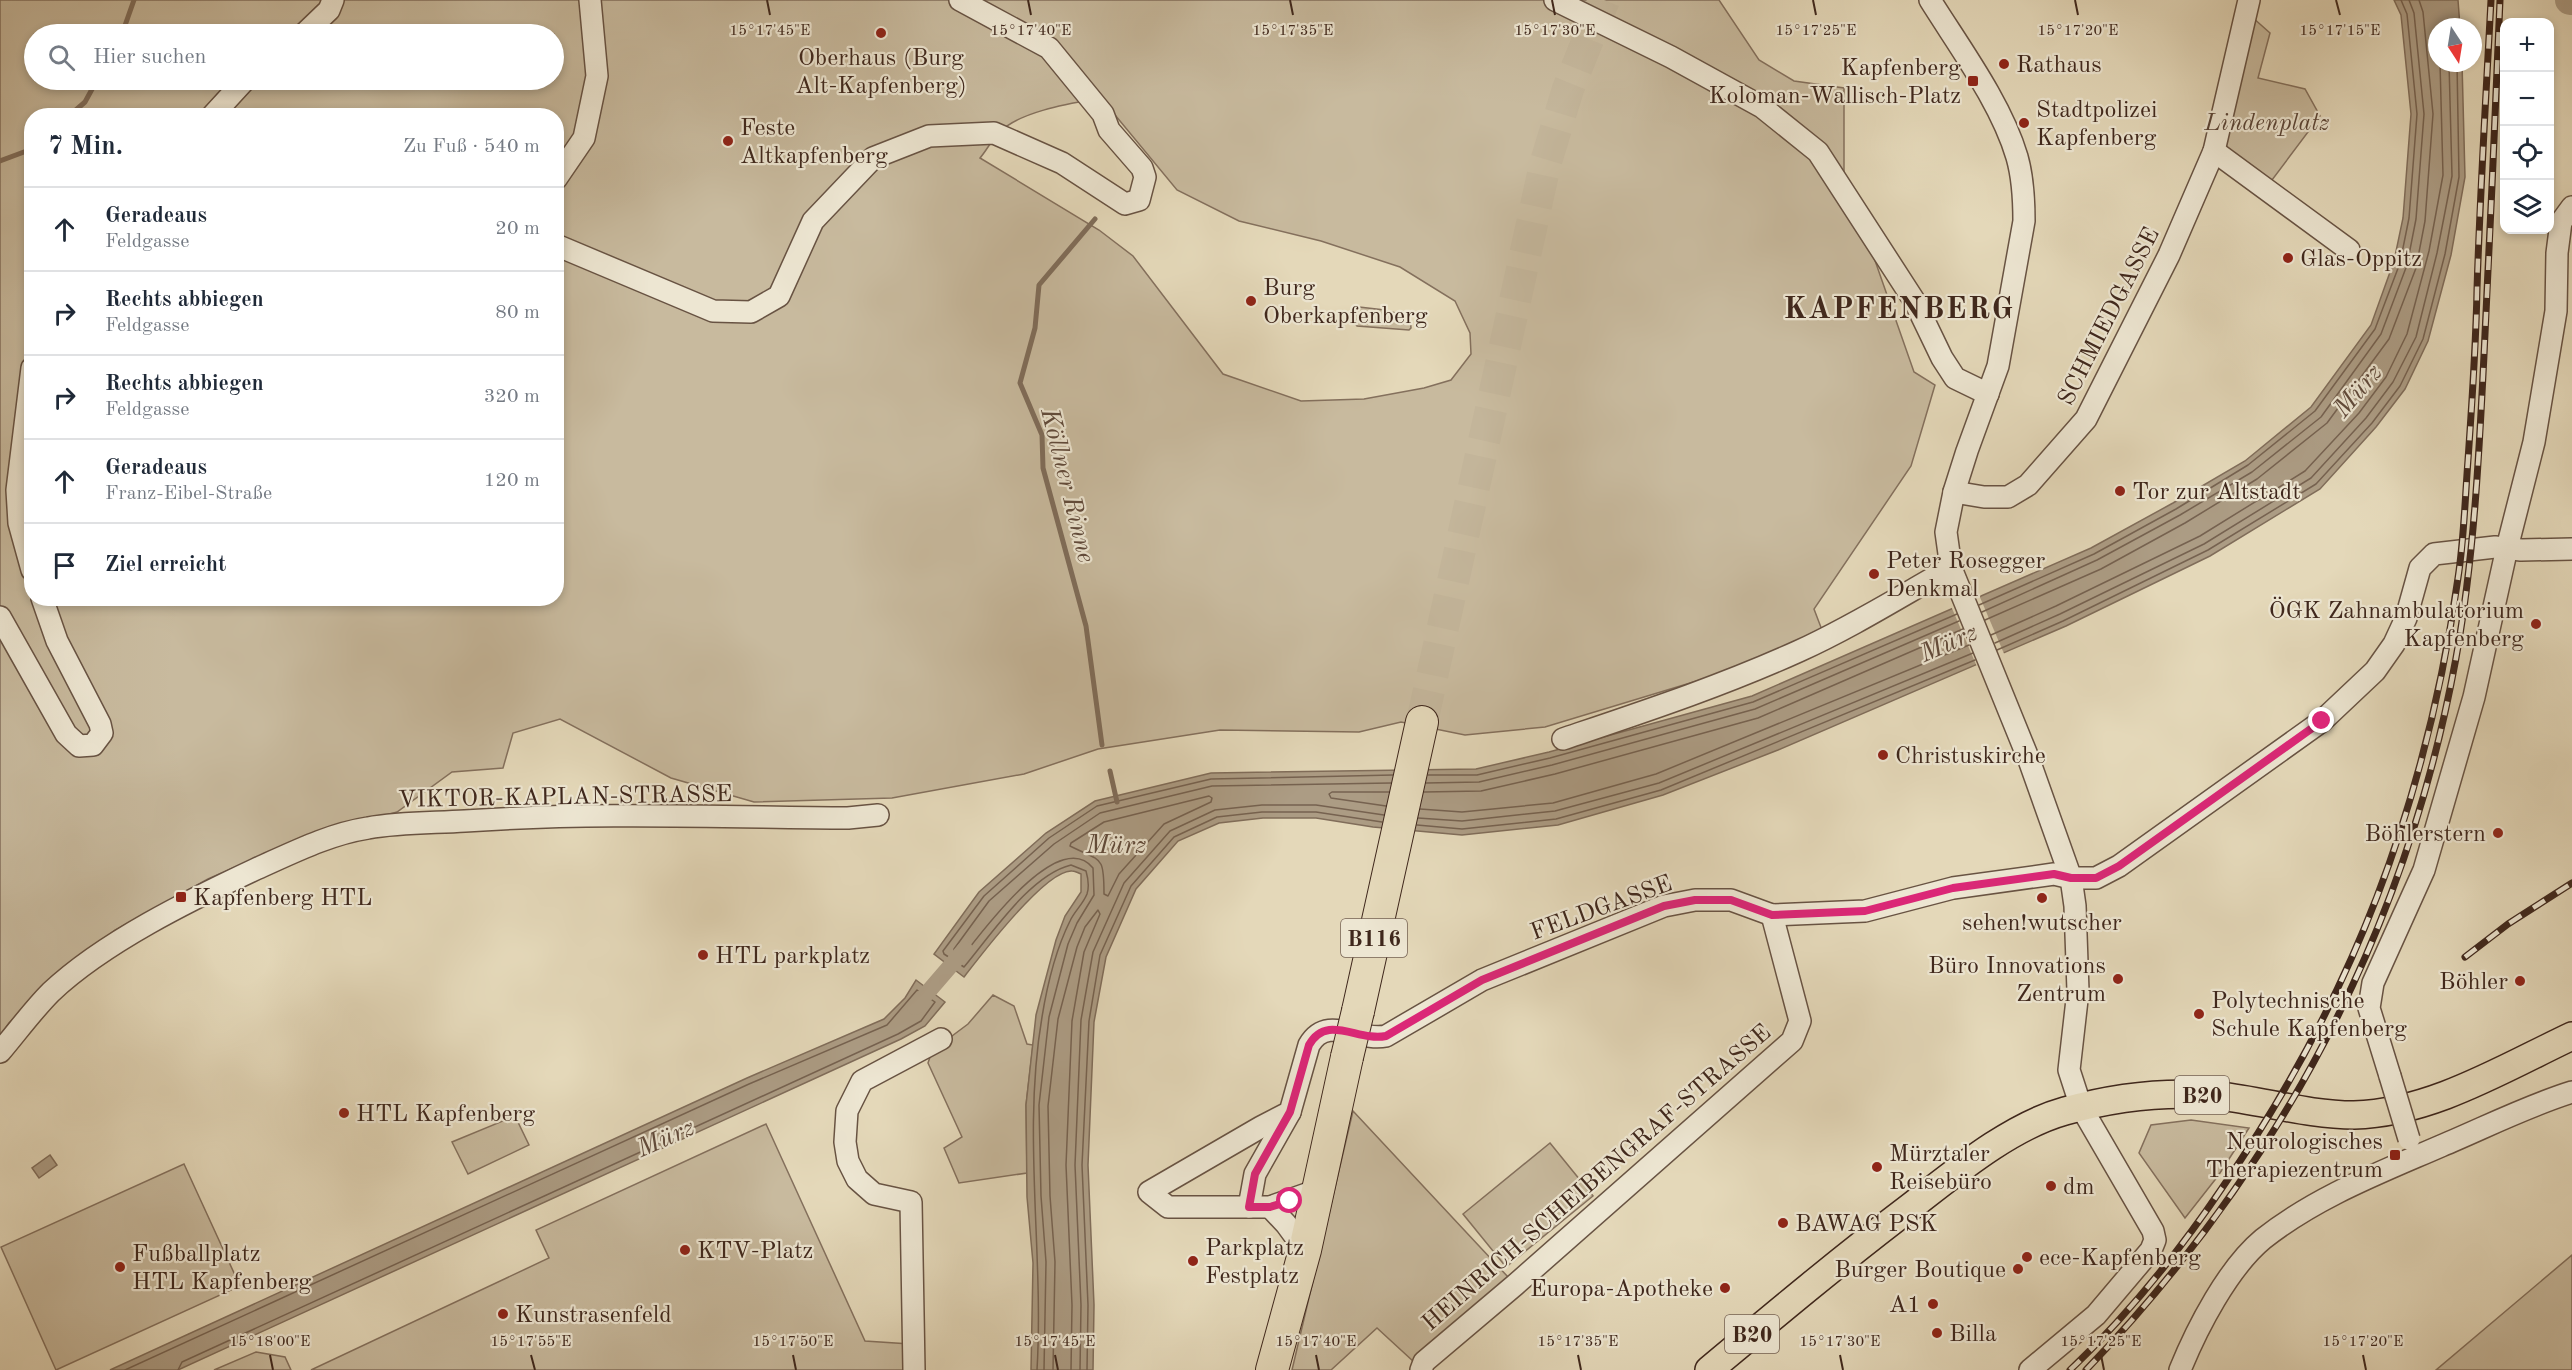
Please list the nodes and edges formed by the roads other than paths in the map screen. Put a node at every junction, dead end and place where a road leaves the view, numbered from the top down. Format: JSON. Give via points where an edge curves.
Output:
{"nodes":[{"id":1,"x":333,"y":0,"type":"edge"},
{"id":2,"x":590,"y":0,"type":"edge"},
{"id":3,"x":960,"y":0,"type":"edge"},
{"id":4,"x":1555,"y":0,"type":"edge"},
{"id":5,"x":1930,"y":0,"type":"edge"},
{"id":6,"x":2249,"y":1,"type":"edge"},
{"id":7,"x":314,"y":24,"type":"edge"},
{"id":8,"x":236,"y":90,"type":"edge"},
{"id":9,"x":219,"y":108,"type":"edge"},
{"id":10,"x":2214,"y":151,"type":"junction"},
{"id":11,"x":564,"y":167,"type":"edge"},
{"id":12,"x":2572,"y":207,"type":"edge"},
{"id":13,"x":564,"y":248,"type":"edge"},
{"id":14,"x":2349,"y":250,"type":"dead end"},
{"id":15,"x":1988,"y":394,"type":"junction"},
{"id":16,"x":24,"y":429,"type":"edge"},
{"id":17,"x":1954,"y":492,"type":"junction"},
{"id":18,"x":24,"y":541,"type":"edge"},
{"id":19,"x":2507,"y":548,"type":"junction"},
{"id":20,"x":2572,"y":549,"type":"edge"},
{"id":21,"x":1952,"y":567,"type":"junction"},
{"id":22,"x":45,"y":606,"type":"edge"},
{"id":23,"x":0,"y":617,"type":"edge"},
{"id":24,"x":1422,"y":722,"type":"tunnel mouth"},
{"id":25,"x":1563,"y":739,"type":"dead end"},
{"id":26,"x":878,"y":815,"type":"dead end"},
{"id":27,"x":2071,"y":878,"type":"junction"},
{"id":28,"x":1772,"y":915,"type":"junction"},
{"id":29,"x":2572,"y":1036,"type":"edge"},
{"id":30,"x":941,"y":1039,"type":"dead end"},
{"id":31,"x":0,"y":1052,"type":"edge"},
{"id":32,"x":2572,"y":1092,"type":"edge"},
{"id":33,"x":2081,"y":1107,"type":"junction"},
{"id":34,"x":1290,"y":1112,"type":"junction"},
{"id":35,"x":2412,"y":1148,"type":"junction"},
{"id":36,"x":1320,"y":1180,"type":"junction"},
{"id":37,"x":1259,"y":1207,"type":"junction"},
{"id":38,"x":1305,"y":1250,"type":"junction"},
{"id":39,"x":914,"y":1370,"type":"edge"},
{"id":40,"x":1272,"y":1370,"type":"edge"},
{"id":41,"x":1421,"y":1370,"type":"edge"},
{"id":42,"x":1709,"y":1370,"type":"edge"},
{"id":43,"x":2030,"y":1370,"type":"edge"},
{"id":44,"x":2180,"y":1370,"type":"edge"}],
"edges":[{"from":1,"to":7,"type":"street"},
{"from":2,"to":11,"type":"street","via":[[597,76],[584,138]]},
{"from":3,"to":13,"type":"street","via":[[1049,48],[1142,168],[1145,177],[1139,200],[1125,204],[1062,163],[994,133],[929,136],[873,158],[813,221],[779,296],[751,312],[713,311]]},
{"from":4,"to":15,"type":"street","via":[[1762,107],[1818,152],[1915,302],[1955,378]]},
{"from":5,"to":15,"type":"street","via":[[2002,119],[2022,178],[2024,221],[1998,366]]},
{"from":6,"to":10,"type":"street"},
{"from":8,"to":9,"type":"street"},
{"from":10,"to":14,"type":"street"},
{"from":10,"to":17,"type":"street","name":"SCHMIEDGASSE","via":[[2169,255],[2086,419],[2028,485],[2008,497]]},
{"from":12,"to":19,"type":"street","via":[[2561,222],[2553,333],[2534,442]]},
{"from":15,"to":17,"type":"street"},
{"from":16,"to":18,"type":"street","via":[[16,490]]},
{"from":17,"to":21,"type":"street","via":[[1946,532]]},
{"from":19,"to":20,"type":"street","name":"FELDGASSE"},
{"from":19,"to":27,"type":"street","name":"FELDGASSE","via":[[2434,554],[2420,568],[2394,644],[2375,671],[2322,721],[2119,866],[2096,878]]},
{"from":19,"to":35,"type":"street","bridge":true,"via":[[2474,697],[2424,870],[2373,983],[2369,1008]]},
{"from":21,"to":25,"type":"street","via":[[1799,651],[1668,704]]},
{"from":21,"to":27,"type":"street"},
{"from":22,"to":23,"type":"street","via":[[57,641],[100,724],[102,733],[93,745],[79,746],[66,734]]},
{"from":24,"to":36,"type":"highway","number":"B116","bridge":true},
{"from":26,"to":31,"type":"street","name":"VIKTOR-KAPLAN-STRASSE","via":[[510,818],[368,828],[333,837],[196,897],[94,959],[51,992]]},
{"from":27,"to":28,"type":"street","name":"FELDGASSE","via":[[2054,874],[1953,888],[1865,911]]},
{"from":27,"to":33,"type":"street","via":[[2078,991],[2069,1070]]},
{"from":28,"to":34,"type":"street","name":"FELDGASSE","via":[[1731,900],[1695,900],[1664,906],[1482,980],[1386,1036],[1322,1031],[1309,1045]]},
{"from":28,"to":41,"type":"street","name":"HEINRICH-SCHEIBENGRAF-STRASSE","via":[[1800,1021],[1792,1041],[1424,1362]]},
{"from":29,"to":33,"type":"main road","number":"B20","via":[[2433,1100],[2394,1110],[2323,1114],[2220,1096],[2180,1094]]},
{"from":30,"to":39,"type":"street","via":[[862,1081],[845,1121],[848,1161],[857,1179],[874,1194],[911,1202]]},
{"from":32,"to":35,"type":"street"},
{"from":33,"to":42,"type":"main road","number":"B20","via":[[2049,1115],[1949,1176]]},
{"from":33,"to":43,"type":"street","via":[[2155,1240],[2151,1250],[2096,1315]]},
{"from":34,"to":37,"type":"street","name":"FELDGASSE","via":[[1255,1174]]},
{"from":34,"to":37,"type":"street","via":[[1149,1192],[1168,1207]]},
{"from":35,"to":44,"type":"street","via":[[2262,1240],[2238,1265],[2219,1294]]},
{"from":36,"to":37,"type":"street"},
{"from":36,"to":38,"type":"highway","number":"B116"},
{"from":37,"to":38,"type":"street","via":[[1286,1224]]},
{"from":38,"to":40,"type":"highway","number":"B116"}]}
